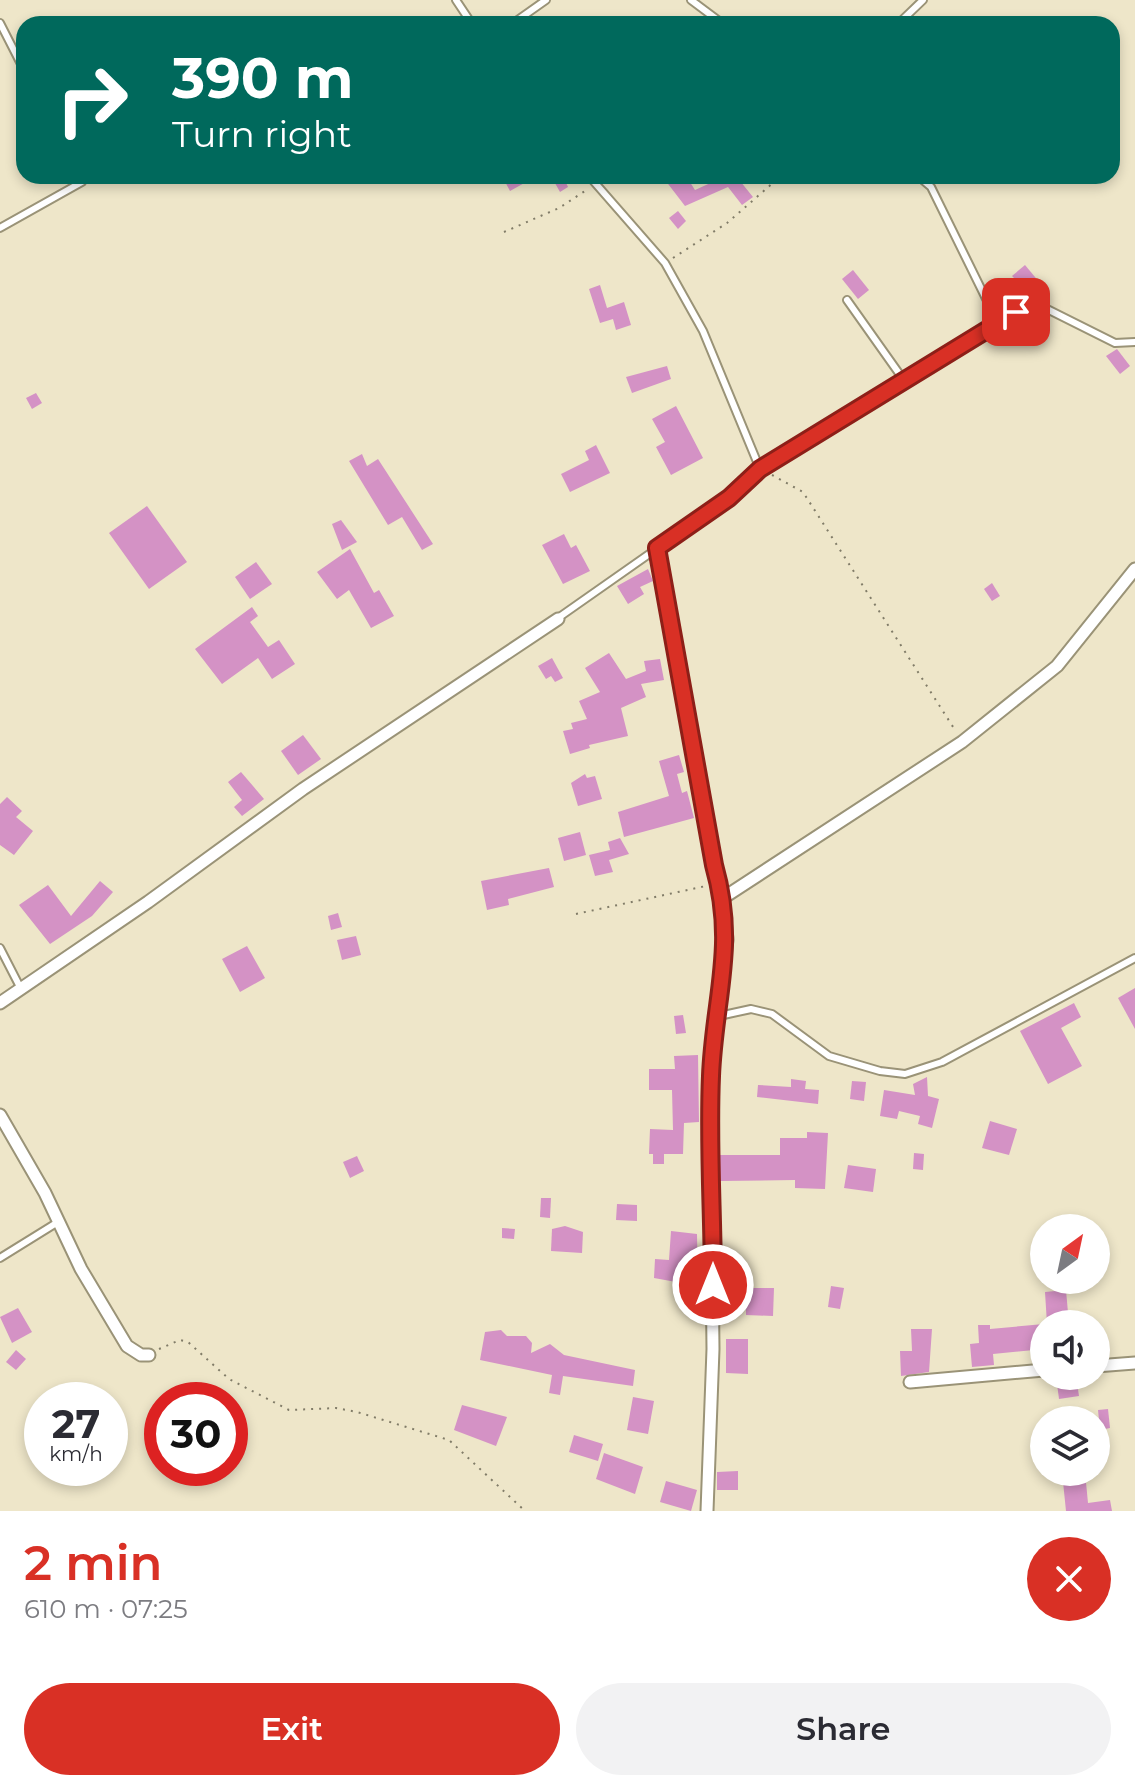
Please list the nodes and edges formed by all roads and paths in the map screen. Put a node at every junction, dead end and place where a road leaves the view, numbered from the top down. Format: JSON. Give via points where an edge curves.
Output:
{"nodes":[{"id":1,"x":546,"y":0,"type":"edge"},
{"id":2,"x":691,"y":0,"type":"edge"},
{"id":3,"x":923,"y":0,"type":"edge"},
{"id":4,"x":523,"y":16,"type":"edge"},
{"id":5,"x":712,"y":16,"type":"edge"},
{"id":6,"x":906,"y":16,"type":"edge"},
{"id":7,"x":0,"y":23,"type":"edge"},
{"id":8,"x":16,"y":54,"type":"edge"},
{"id":9,"x":78,"y":184,"type":"edge"},
{"id":10,"x":595,"y":184,"type":"joint"},
{"id":11,"x":772,"y":184,"type":"edge"},
{"id":12,"x":927,"y":184,"type":"edge"},
{"id":13,"x":0,"y":228,"type":"edge"},
{"id":14,"x":504,"y":232,"type":"dead end"},
{"id":15,"x":665,"y":263,"type":"junction"},
{"id":16,"x":847,"y":300,"type":"dead end"},
{"id":17,"x":998,"y":323,"type":"junction"},
{"id":18,"x":1135,"y":342,"type":"edge"},
{"id":19,"x":903,"y":379,"type":"junction"},
{"id":20,"x":760,"y":469,"type":"junction"},
{"id":21,"x":657,"y":548,"type":"junction"},
{"id":22,"x":1135,"y":569,"type":"edge"},
{"id":23,"x":558,"y":619,"type":"joint"},
{"id":24,"x":962,"y":742,"type":"junction"},
{"id":25,"x":723,"y":898,"type":"junction"},
{"id":26,"x":576,"y":914,"type":"dead end"},
{"id":27,"x":0,"y":948,"type":"edge"},
{"id":28,"x":1135,"y":958,"type":"edge"},
{"id":29,"x":20,"y":987,"type":"junction"},
{"id":30,"x":0,"y":1003,"type":"edge"},
{"id":31,"x":719,"y":1016,"type":"junction"},
{"id":32,"x":0,"y":1115,"type":"edge"},
{"id":33,"x":59,"y":1221,"type":"junction"},
{"id":34,"x":0,"y":1258,"type":"edge"},
{"id":35,"x":149,"y":1355,"type":"joint"},
{"id":36,"x":1135,"y":1363,"type":"edge"},
{"id":37,"x":1110,"y":1365,"type":"edge"},
{"id":38,"x":1030,"y":1371,"type":"edge"},
{"id":39,"x":910,"y":1382,"type":"dead end"},
{"id":40,"x":525,"y":1511,"type":"edge"},
{"id":41,"x":707,"y":1511,"type":"edge"}],
"edges":[{"from":1,"to":4,"type":"lane"},
{"from":2,"to":5,"type":"lane"},
{"from":3,"to":6,"type":"lane"},
{"from":7,"to":8,"type":"lane"},
{"from":9,"to":13,"type":"lane"},
{"from":10,"to":14,"type":"path","via":[[559,208]]},
{"from":10,"to":15,"type":"lane"},
{"from":11,"to":15,"type":"path","via":[[727,223]]},
{"from":12,"to":17,"type":"lane"},
{"from":15,"to":20,"type":"lane","via":[[703,331]]},
{"from":16,"to":19,"type":"lane"},
{"from":17,"to":18,"type":"lane","via":[[1016,312],[1045,308],[1115,343]]},
{"from":17,"to":19,"type":"lane"},
{"from":19,"to":20,"type":"lane"},
{"from":20,"to":21,"type":"lane","via":[[729,498]]},
{"from":20,"to":24,"type":"path","via":[[803,492]]},
{"from":21,"to":23,"type":"lane"},
{"from":21,"to":25,"type":"street"},
{"from":22,"to":24,"type":"street","via":[[1057,666]]},
{"from":23,"to":29,"type":"street"},
{"from":24,"to":25,"type":"street"},
{"from":25,"to":26,"type":"path","via":[[706,886]]},
{"from":25,"to":31,"type":"street","via":[[727,940]]},
{"from":27,"to":29,"type":"lane"},
{"from":28,"to":31,"type":"lane","via":[[942,1062],[905,1074],[829,1056],[772,1014],[751,1009]]},
{"from":29,"to":30,"type":"street"},
{"from":31,"to":41,"type":"street","via":[[710,1079],[713,1349]]},
{"from":32,"to":33,"type":"street"},
{"from":33,"to":34,"type":"lane"},
{"from":33,"to":35,"type":"street","via":[[127,1346]]},
{"from":35,"to":40,"type":"path","via":[[180,1340],[237,1384],[289,1410],[336,1408],[449,1440]]},
{"from":36,"to":37,"type":"street"},
{"from":38,"to":39,"type":"street"}]}
